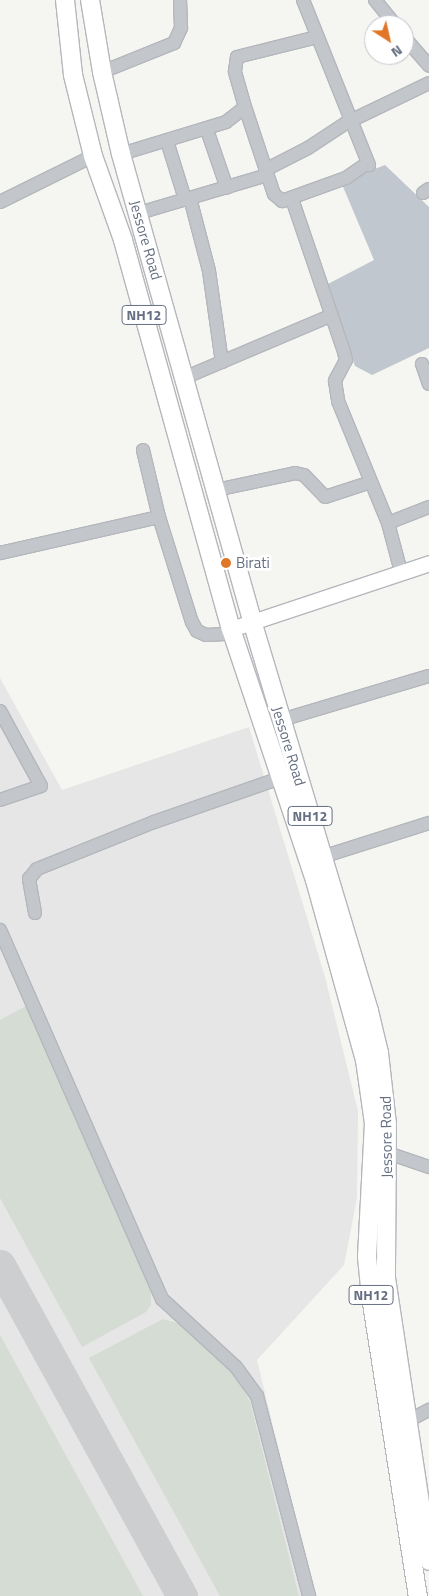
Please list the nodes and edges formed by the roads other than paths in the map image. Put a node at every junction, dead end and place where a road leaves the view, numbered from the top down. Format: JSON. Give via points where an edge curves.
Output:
{"nodes":[{"id":1,"x":65,"y":0,"type":"edge"},
{"id":2,"x":90,"y":0,"type":"edge"},
{"id":3,"x":180,"y":0,"type":"edge"},
{"id":4,"x":303,"y":0,"type":"edge"},
{"id":5,"x":375,"y":0,"type":"edge"},
{"id":6,"x":387,"y":15,"type":"edge"},
{"id":7,"x":317,"y":37,"type":"junction"},
{"id":8,"x":414,"y":48,"type":"edge"},
{"id":9,"x":428,"y":63,"type":"edge"},
{"id":10,"x":102,"y":72,"type":"junction"},
{"id":11,"x":429,"y":83,"type":"edge"},
{"id":12,"x":245,"y":107,"type":"junction"},
{"id":13,"x":351,"y":120,"type":"junction"},
{"id":14,"x":207,"y":130,"type":"junction"},
{"id":15,"x":167,"y":141,"type":"junction"},
{"id":16,"x":121,"y":154,"type":"junction"},
{"id":17,"x":93,"y":156,"type":"junction"},
{"id":18,"x":266,"y":172,"type":"junction"},
{"id":19,"x":227,"y":188,"type":"junction"},
{"id":20,"x":187,"y":199,"type":"junction"},
{"id":21,"x":292,"y":199,"type":"junction"},
{"id":22,"x":0,"y":202,"type":"edge"},
{"id":23,"x":139,"y":213,"type":"junction"},
{"id":24,"x":330,"y":316,"type":"junction"},
{"id":25,"x":222,"y":362,"type":"junction"},
{"id":26,"x":422,"y":364,"type":"dead end"},
{"id":27,"x":184,"y":378,"type":"junction"},
{"id":28,"x":429,"y":384,"type":"edge"},
{"id":29,"x":143,"y":450,"type":"dead end"},
{"id":30,"x":371,"y":482,"type":"junction"},
{"id":31,"x":216,"y":490,"type":"junction"},
{"id":32,"x":429,"y":507,"type":"edge"},
{"id":33,"x":159,"y":517,"type":"junction"},
{"id":34,"x":388,"y":523,"type":"junction"},
{"id":35,"x":0,"y":553,"type":"edge"},
{"id":36,"x":429,"y":563,"type":"edge"},
{"id":37,"x":401,"y":572,"type":"junction"},
{"id":38,"x":252,"y":621,"type":"junction"},
{"id":39,"x":231,"y":629,"type":"junction"},
{"id":40,"x":429,"y":676,"type":"edge"},
{"id":41,"x":0,"y":711,"type":"edge"},
{"id":42,"x":281,"y":720,"type":"junction"},
{"id":43,"x":283,"y":777,"type":"junction"},
{"id":44,"x":0,"y":800,"type":"edge"},
{"id":45,"x":429,"y":823,"type":"edge"},
{"id":46,"x":322,"y":857,"type":"junction"},
{"id":47,"x":35,"y":913,"type":"dead end"},
{"id":48,"x":0,"y":930,"type":"edge"},
{"id":49,"x":388,"y":1153,"type":"junction"},
{"id":50,"x":429,"y":1167,"type":"edge"},
{"id":51,"x":429,"y":1410,"type":"edge"},
{"id":52,"x":406,"y":1422,"type":"junction"},
{"id":53,"x":429,"y":1561,"type":"edge"},
{"id":54,"x":309,"y":1596,"type":"edge"},
{"id":55,"x":418,"y":1596,"type":"edge"}],
"edges":[{"from":1,"to":17,"type":"highway","number":"NH12","via":[[72,75]]},
{"from":2,"to":10,"type":"highway","name":"Jessore Road","number":"NH12"},
{"from":3,"to":10,"type":"street","via":[[181,28],[174,43]]},
{"from":4,"to":7,"type":"street"},
{"from":5,"to":6,"type":"street"},
{"from":7,"to":12,"type":"street","via":[[237,57],[235,71]]},
{"from":7,"to":13,"type":"street"},
{"from":8,"to":9,"type":"street"},
{"from":10,"to":16,"type":"highway","name":"Jessore Road","number":"NH12"},
{"from":11,"to":13,"type":"street"},
{"from":12,"to":14,"type":"street","via":[[226,122]]},
{"from":12,"to":18,"type":"street"},
{"from":13,"to":18,"type":"street"},
{"from":13,"to":21,"type":"street","via":[[366,166],[346,178]]},
{"from":14,"to":15,"type":"street"},
{"from":14,"to":19,"type":"street"},
{"from":15,"to":16,"type":"street"},
{"from":15,"to":20,"type":"street"},
{"from":16,"to":23,"type":"highway","name":"Jessore Road","number":"NH12"},
{"from":17,"to":22,"type":"street"},
{"from":17,"to":39,"type":"highway","number":"NH12","via":[[123,240]]},
{"from":18,"to":19,"type":"street"},
{"from":18,"to":21,"type":"street","via":[[276,198]]},
{"from":19,"to":20,"type":"street"},
{"from":20,"to":23,"type":"street"},
{"from":20,"to":25,"type":"street","via":[[209,271]]},
{"from":21,"to":24,"type":"street"},
{"from":23,"to":27,"type":"highway","name":"Jessore Road","number":"NH12"},
{"from":24,"to":25,"type":"street"},
{"from":24,"to":30,"type":"street","via":[[346,360],[335,381],[338,401]]},
{"from":25,"to":27,"type":"street"},
{"from":26,"to":28,"type":"street"},
{"from":27,"to":31,"type":"highway","name":"Jessore Road","number":"NH12"},
{"from":29,"to":33,"type":"street"},
{"from":30,"to":31,"type":"street","via":[[326,497],[304,475],[295,473]]},
{"from":30,"to":34,"type":"street"},
{"from":31,"to":38,"type":"highway","name":"Jessore Road","number":"NH12"},
{"from":32,"to":34,"type":"street"},
{"from":33,"to":35,"type":"street"},
{"from":33,"to":39,"type":"street","via":[[195,628],[201,634],[212,635],[225,634]]},
{"from":34,"to":37,"type":"street"},
{"from":36,"to":37,"type":"main road"},
{"from":37,"to":38,"type":"main road"},
{"from":38,"to":39,"type":"main road"},
{"from":38,"to":42,"type":"highway","name":"Jessore Road","number":"NH12"},
{"from":39,"to":43,"type":"highway","number":"NH12"},
{"from":40,"to":42,"type":"street"},
{"from":41,"to":44,"type":"street","via":[[41,786]]},
{"from":42,"to":46,"type":"highway","name":"Jessore Road","number":"NH12"},
{"from":43,"to":47,"type":"street","via":[[154,822],[37,869],[29,879]]},
{"from":43,"to":55,"type":"highway","number":"NH12","via":[[356,1020],[371,1092],[374,1123],[368,1257],[371,1297]]},
{"from":45,"to":46,"type":"street"},
{"from":46,"to":49,"type":"highway","name":"Jessore Road","number":"NH12","via":[[379,1053],[385,1090]]},
{"from":48,"to":54,"type":"street","via":[[162,1299],[236,1367],[257,1396]]},
{"from":49,"to":50,"type":"street"},
{"from":49,"to":52,"type":"highway","name":"Jessore Road","number":"NH12","via":[[386,1278]]},
{"from":51,"to":52,"type":"street"},
{"from":52,"to":53,"type":"highway","name":"Jessore Road","number":"NH12"}]}
